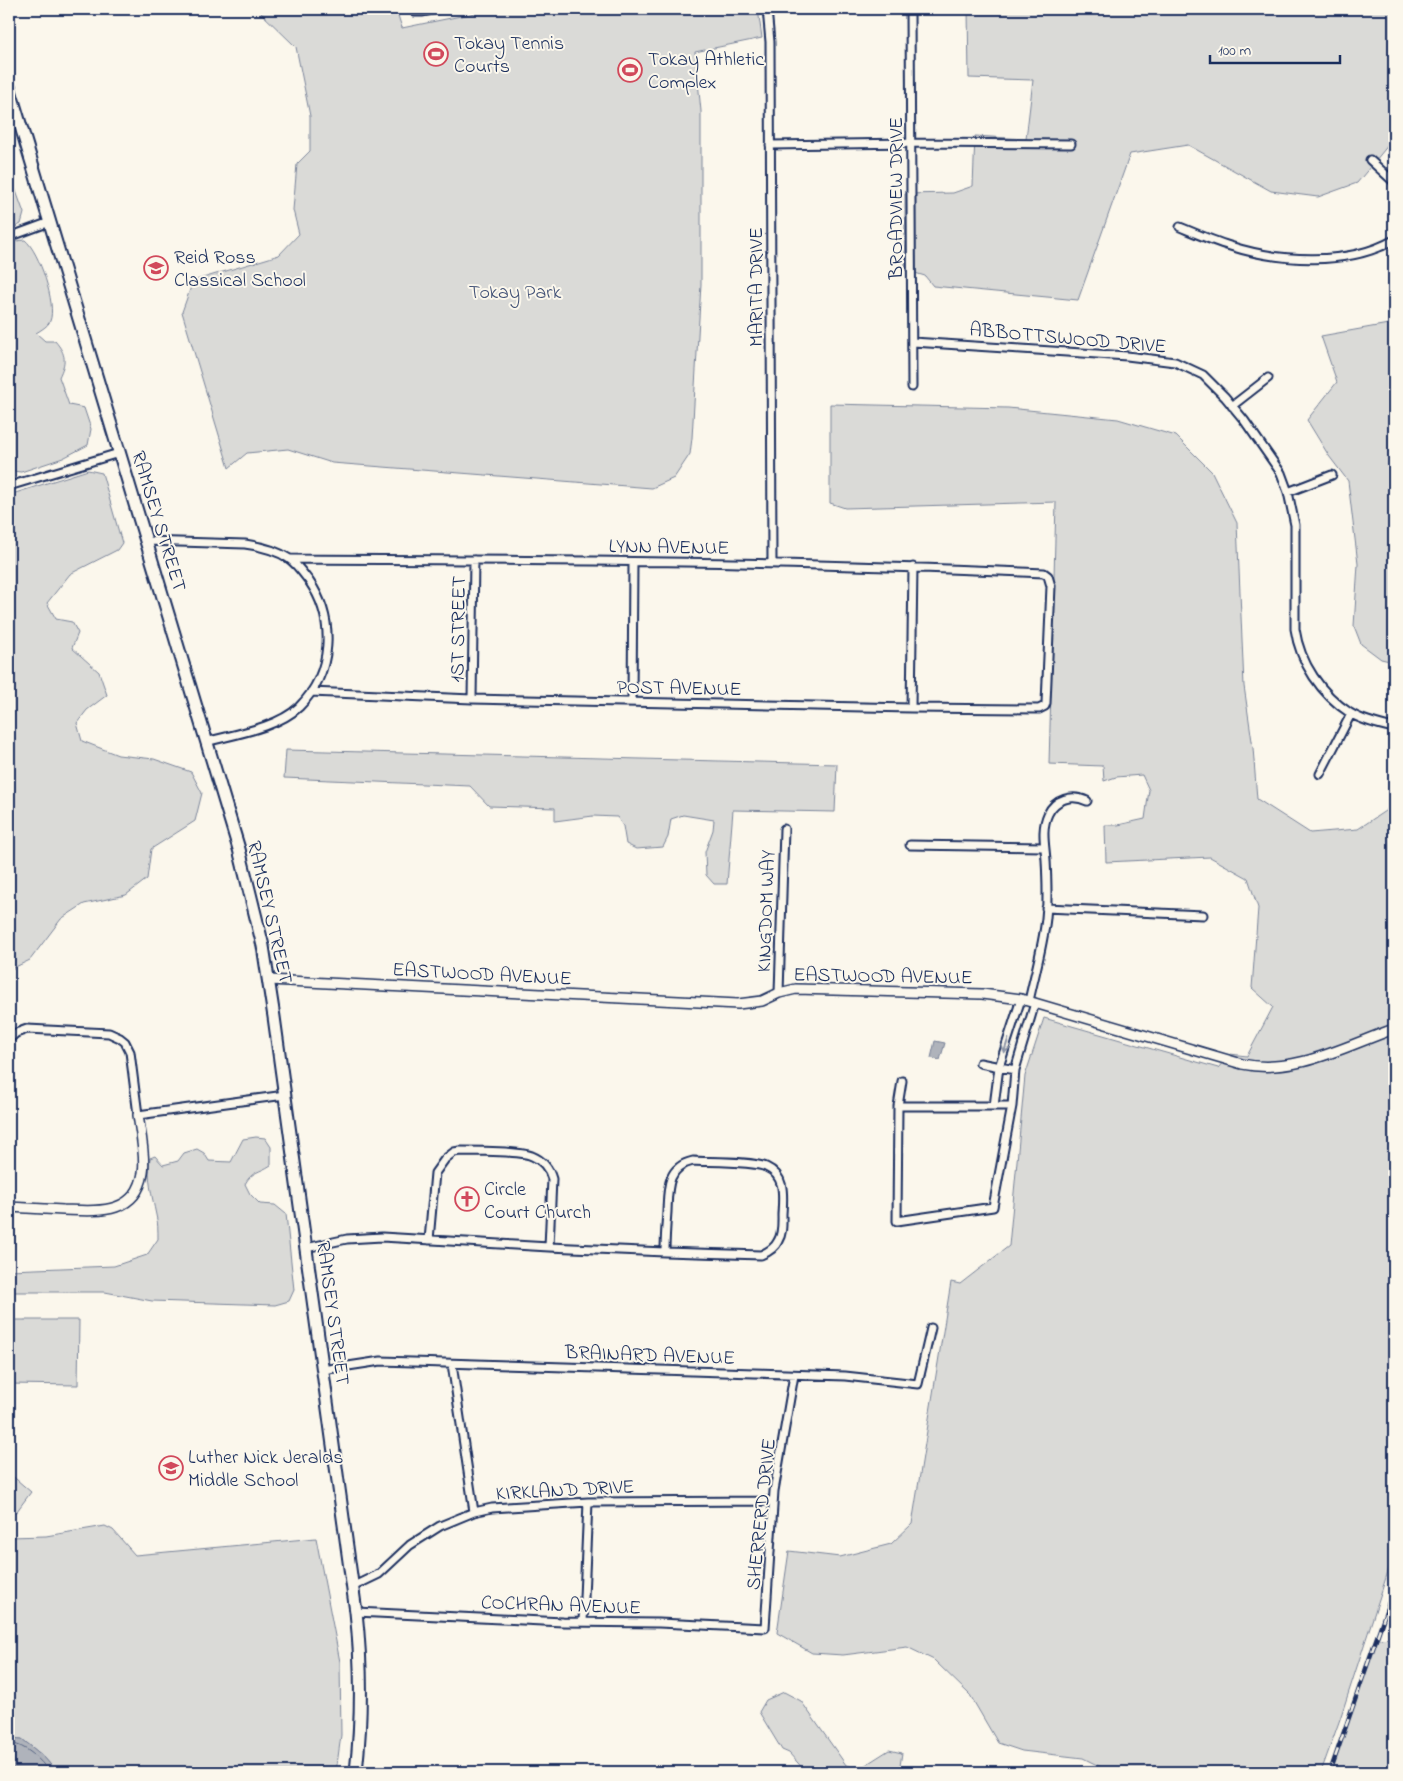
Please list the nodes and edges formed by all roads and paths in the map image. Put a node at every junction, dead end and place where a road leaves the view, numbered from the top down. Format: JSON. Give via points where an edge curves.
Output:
{"nodes":[{"id":1,"x":438,"y":9,"type":"edge"},
{"id":2,"x":767,"y":9,"type":"edge"},
{"id":3,"x":910,"y":9,"type":"edge"},
{"id":4,"x":414,"y":10,"type":"edge"},
{"id":5,"x":9,"y":87,"type":"edge"},
{"id":6,"x":911,"y":143,"type":"junction"},
{"id":7,"x":1071,"y":144,"type":"dead end"},
{"id":8,"x":770,"y":145,"type":"junction"},
{"id":9,"x":1370,"y":160,"type":"dead end"},
{"id":10,"x":1394,"y":182,"type":"edge"},
{"id":11,"x":50,"y":222,"type":"junction"},
{"id":12,"x":1180,"y":227,"type":"dead end"},
{"id":13,"x":9,"y":237,"type":"edge"},
{"id":14,"x":1394,"y":240,"type":"edge"},
{"id":15,"x":913,"y":342,"type":"junction"},
{"id":16,"x":1268,"y":378,"type":"dead end"},
{"id":17,"x":912,"y":387,"type":"dead end"},
{"id":18,"x":1232,"y":406,"type":"junction"},
{"id":19,"x":119,"y":453,"type":"junction"},
{"id":20,"x":1332,"y":475,"type":"dead end"},
{"id":21,"x":9,"y":486,"type":"edge"},
{"id":22,"x":1288,"y":492,"type":"junction"},
{"id":23,"x":146,"y":541,"type":"junction"},
{"id":24,"x":291,"y":560,"type":"junction"},
{"id":25,"x":474,"y":560,"type":"junction"},
{"id":26,"x":633,"y":562,"type":"junction"},
{"id":27,"x":772,"y":564,"type":"junction"},
{"id":28,"x":913,"y":567,"type":"junction"},
{"id":29,"x":311,"y":692,"type":"junction"},
{"id":30,"x":472,"y":698,"type":"junction"},
{"id":31,"x":632,"y":702,"type":"junction"},
{"id":32,"x":1045,"y":706,"type":"joint"},
{"id":33,"x":911,"y":708,"type":"junction"},
{"id":34,"x":1351,"y":714,"type":"junction"},
{"id":35,"x":1394,"y":728,"type":"edge"},
{"id":36,"x":206,"y":742,"type":"junction"},
{"id":37,"x":1320,"y":774,"type":"dead end"},
{"id":38,"x":1086,"y":801,"type":"dead end"},
{"id":39,"x":784,"y":829,"type":"dead end"},
{"id":40,"x":910,"y":845,"type":"dead end"},
{"id":41,"x":1044,"y":847,"type":"junction"},
{"id":42,"x":1046,"y":908,"type":"junction"},
{"id":43,"x":1203,"y":915,"type":"dead end"},
{"id":44,"x":269,"y":980,"type":"junction"},
{"id":45,"x":778,"y":993,"type":"junction"},
{"id":46,"x":1028,"y":1001,"type":"junction"},
{"id":47,"x":1394,"y":1029,"type":"edge"},
{"id":48,"x":9,"y":1039,"type":"edge"},
{"id":49,"x":980,"y":1063,"type":"dead end"},
{"id":50,"x":999,"y":1067,"type":"junction"},
{"id":51,"x":1016,"y":1070,"type":"junction"},
{"id":52,"x":902,"y":1081,"type":"dead end"},
{"id":53,"x":285,"y":1096,"type":"junction"},
{"id":54,"x":898,"y":1106,"type":"junction"},
{"id":55,"x":994,"y":1106,"type":"junction"},
{"id":56,"x":1012,"y":1106,"type":"junction"},
{"id":57,"x":138,"y":1115,"type":"junction"},
{"id":58,"x":9,"y":1207,"type":"edge"},
{"id":59,"x":429,"y":1240,"type":"junction"},
{"id":60,"x":306,"y":1248,"type":"junction"},
{"id":61,"x":550,"y":1248,"type":"junction"},
{"id":62,"x":665,"y":1252,"type":"junction"},
{"id":63,"x":931,"y":1328,"type":"dead end"},
{"id":64,"x":452,"y":1364,"type":"junction"},
{"id":65,"x":322,"y":1370,"type":"junction"},
{"id":66,"x":794,"y":1375,"type":"junction"},
{"id":67,"x":773,"y":1501,"type":"junction"},
{"id":68,"x":588,"y":1502,"type":"junction"},
{"id":69,"x":474,"y":1512,"type":"junction"},
{"id":70,"x":352,"y":1587,"type":"junction"},
{"id":71,"x":356,"y":1612,"type":"junction"},
{"id":72,"x":583,"y":1622,"type":"junction"},
{"id":73,"x":765,"y":1628,"type":"joint"},
{"id":74,"x":356,"y":1772,"type":"edge"}],
"edges":[{"from":1,"to":4,"type":"street"},
{"from":2,"to":8,"type":"street","name":"MARITA DRIVE"},
{"from":3,"to":6,"type":"street","name":"BROADVIEW DRIVE"},
{"from":5,"to":11,"type":"main road","name":"RAMSEY STREET"},
{"from":6,"to":7,"type":"street"},
{"from":6,"to":8,"type":"street"},
{"from":6,"to":15,"type":"street","name":"BROADVIEW DRIVE"},
{"from":8,"to":27,"type":"street","name":"MARITA DRIVE"},
{"from":9,"to":10,"type":"street"},
{"from":11,"to":13,"type":"street"},
{"from":11,"to":19,"type":"main road","name":"RAMSEY STREET"},
{"from":12,"to":14,"type":"street","via":[[1262,255],[1317,259],[1369,252]]},
{"from":15,"to":17,"type":"street","name":"BROADVIEW DRIVE"},
{"from":15,"to":18,"type":"street","name":"ABBOTTSWOOD DRIVE","via":[[1175,362],[1203,375]]},
{"from":16,"to":18,"type":"street"},
{"from":18,"to":22,"type":"street","name":"ABBOTTSWOOD DRIVE","via":[[1277,466]]},
{"from":19,"to":21,"type":"street"},
{"from":19,"to":23,"type":"main road","name":"RAMSEY STREET"},
{"from":20,"to":22,"type":"street"},
{"from":22,"to":34,"type":"street","name":"ABBOTTSWOOD DRIVE","via":[[1295,525],[1293,610],[1297,642],[1320,685]]},
{"from":23,"to":24,"type":"street","via":[[245,544]]},
{"from":23,"to":36,"type":"main road","name":"RAMSEY STREET"},
{"from":24,"to":25,"type":"street","name":"LYNN AVENUE"},
{"from":24,"to":29,"type":"street","via":[[315,590],[327,624],[326,654]]},
{"from":25,"to":26,"type":"street","name":"LYNN AVENUE"},
{"from":25,"to":30,"type":"street","name":"1ST STREET"},
{"from":26,"to":27,"type":"street","name":"LYNN AVENUE"},
{"from":26,"to":31,"type":"street"},
{"from":27,"to":28,"type":"street","name":"LYNN AVENUE"},
{"from":28,"to":32,"type":"street","name":"LYNN AVENUE","via":[[1046,574],[1051,586]]},
{"from":28,"to":33,"type":"street"},
{"from":29,"to":30,"type":"street","name":"POST AVENUE"},
{"from":29,"to":36,"type":"street","via":[[294,711],[274,723]]},
{"from":30,"to":31,"type":"street","name":"POST AVENUE"},
{"from":31,"to":33,"type":"street","name":"POST AVENUE"},
{"from":32,"to":33,"type":"street","name":"POST AVENUE","via":[[1034,710]]},
{"from":34,"to":35,"type":"street","name":"ABBOTTSWOOD DRIVE"},
{"from":34,"to":37,"type":"street"},
{"from":36,"to":44,"type":"main road","name":"RAMSEY STREET","via":[[244,869]]},
{"from":38,"to":41,"type":"street","via":[[1070,797],[1054,805],[1046,820]]},
{"from":39,"to":45,"type":"street","name":"KINGDOM WAY"},
{"from":40,"to":41,"type":"street"},
{"from":41,"to":42,"type":"street"},
{"from":42,"to":43,"type":"street"},
{"from":42,"to":46,"type":"street","via":[[1042,947]]},
{"from":44,"to":45,"type":"street","name":"EASTWOOD AVENUE","via":[[738,1004],[762,1001]]},
{"from":44,"to":53,"type":"main road","name":"RAMSEY STREET"},
{"from":45,"to":46,"type":"street","name":"EASTWOOD AVENUE","via":[[806,989],[982,994]]},
{"from":46,"to":47,"type":"street","name":"EASTWOOD AVENUE","via":[[1242,1064],[1265,1067],[1313,1059]]},
{"from":46,"to":50,"type":"street","one_way":true},
{"from":46,"to":51,"type":"street"},
{"from":48,"to":57,"type":"street","via":[[27,1029],[104,1033],[120,1038],[130,1052]]},
{"from":49,"to":50,"type":"street"},
{"from":50,"to":51,"type":"street"},
{"from":50,"to":55,"type":"street"},
{"from":51,"to":56,"type":"street"},
{"from":52,"to":54,"type":"street"},
{"from":53,"to":57,"type":"street"},
{"from":53,"to":60,"type":"main road","name":"RAMSEY STREET"},
{"from":54,"to":55,"type":"street"},
{"from":54,"to":56,"type":"street","via":[[897,1221],[993,1208]]},
{"from":55,"to":56,"type":"street"},
{"from":57,"to":58,"type":"street","via":[[143,1173],[137,1190],[125,1203],[97,1211]]},
{"from":59,"to":60,"type":"street","via":[[364,1237]]},
{"from":59,"to":61,"type":"street"},
{"from":59,"to":61,"type":"street","via":[[435,1174],[445,1159],[460,1151],[528,1154],[544,1163],[552,1179]]},
{"from":60,"to":65,"type":"main road","name":"RAMSEY STREET"},
{"from":61,"to":62,"type":"street"},
{"from":62,"to":62,"type":"street","via":[[761,1256],[766,1253],[781,1235],[783,1191],[780,1180],[761,1165],[693,1161],[682,1165],[668,1184]]},
{"from":63,"to":66,"type":"street","name":"BRAINARD AVENUE","via":[[918,1384],[844,1376]]},
{"from":64,"to":65,"type":"street","name":"BRAINARD AVENUE","via":[[381,1361]]},
{"from":64,"to":66,"type":"street","name":"BRAINARD AVENUE"},
{"from":64,"to":69,"type":"street"},
{"from":65,"to":70,"type":"main road","name":"RAMSEY STREET"},
{"from":66,"to":67,"type":"street","name":"SHERRERD DRIVE"},
{"from":67,"to":68,"type":"street","name":"KIRKLAND DRIVE"},
{"from":67,"to":73,"type":"street","name":"SHERRERD DRIVE"},
{"from":68,"to":69,"type":"street","name":"KIRKLAND DRIVE","via":[[510,1505]]},
{"from":68,"to":72,"type":"street"},
{"from":69,"to":70,"type":"street","name":"KIRKLAND DRIVE","via":[[425,1535],[379,1574]]},
{"from":70,"to":71,"type":"main road","name":"RAMSEY STREET"},
{"from":71,"to":72,"type":"street","name":"COCHRAN AVENUE"},
{"from":71,"to":74,"type":"main road","name":"RAMSEY STREET","via":[[361,1716]]},
{"from":72,"to":73,"type":"street","name":"COCHRAN AVENUE"}]}
